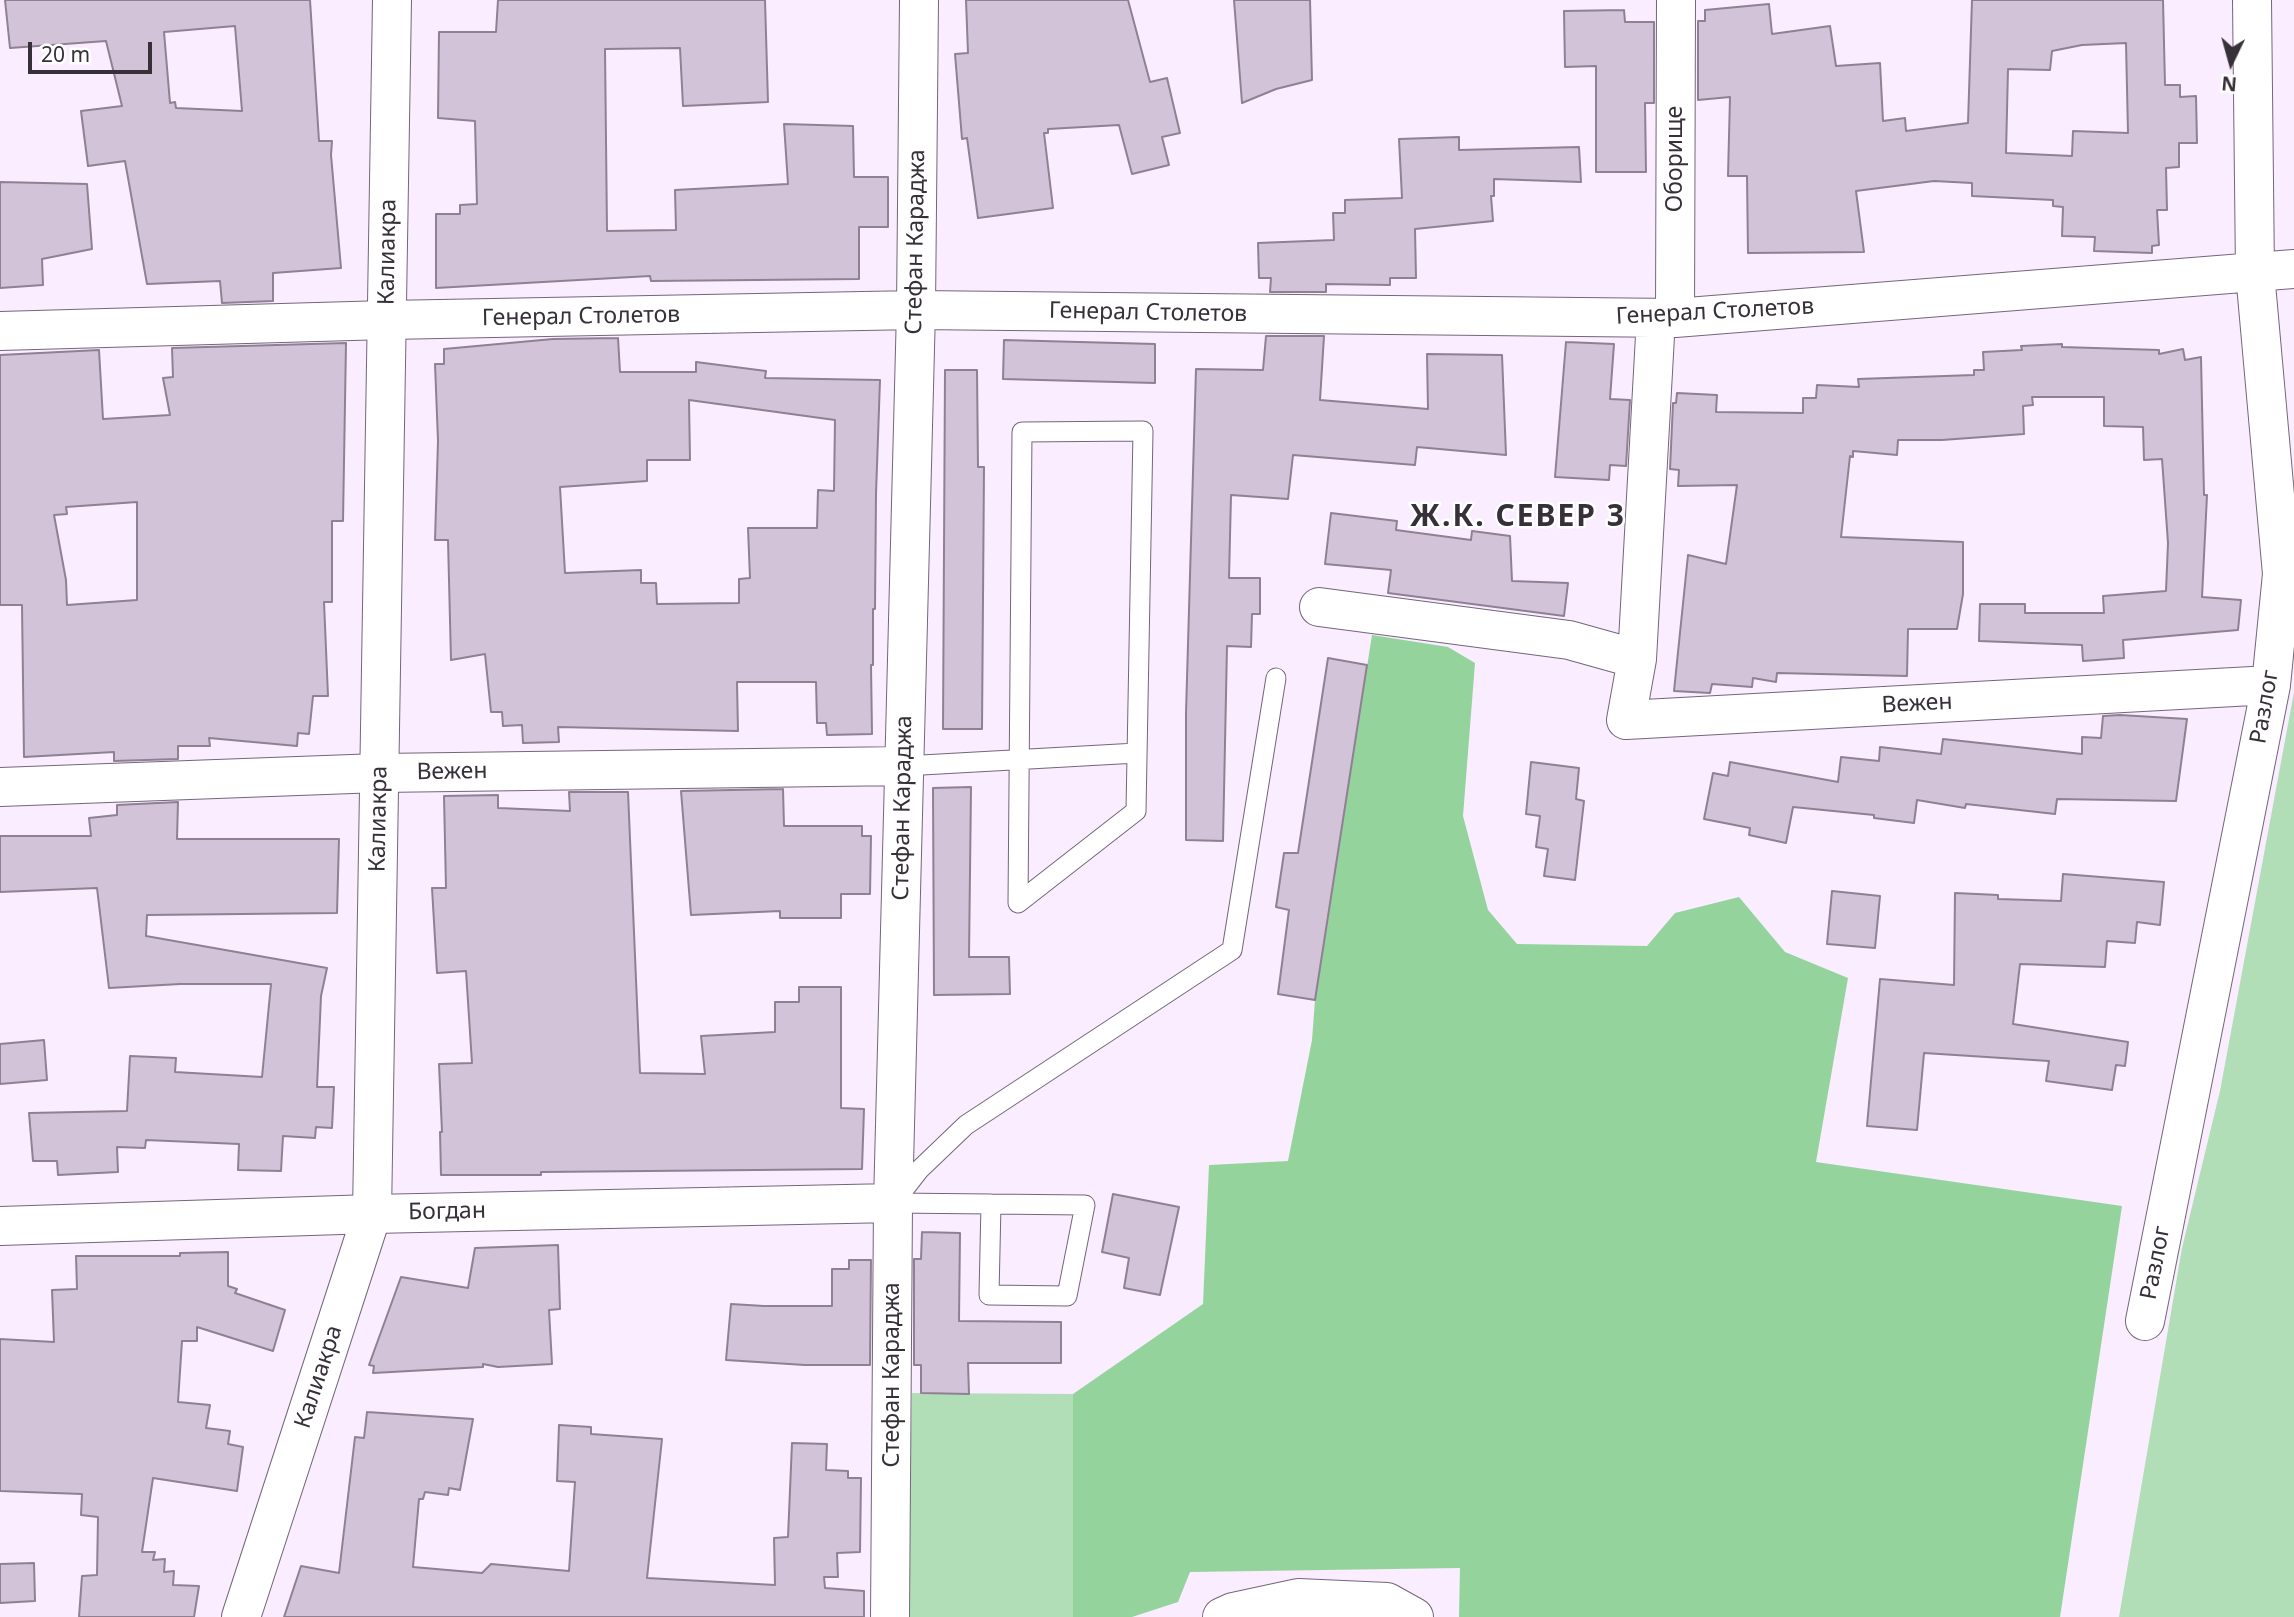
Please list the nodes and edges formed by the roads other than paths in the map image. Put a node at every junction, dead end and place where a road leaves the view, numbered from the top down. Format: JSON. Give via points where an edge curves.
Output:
{"nodes":[{"id":1,"x":392,"y":0,"type":"edge"},
{"id":2,"x":919,"y":0,"type":"edge"},
{"id":3,"x":1676,"y":0,"type":"edge"},
{"id":4,"x":2252,"y":0,"type":"edge"},
{"id":5,"x":2294,"y":269,"type":"edge"},
{"id":6,"x":2255,"y":273,"type":"junction"},
{"id":7,"x":916,"y":310,"type":"junction"},
{"id":8,"x":1666,"y":318,"type":"junction"},
{"id":9,"x":387,"y":320,"type":"junction"},
{"id":10,"x":0,"y":331,"type":"edge"},
{"id":11,"x":1319,"y":607,"type":"dead end"},
{"id":12,"x":1637,"y":659,"type":"junction"},
{"id":13,"x":1276,"y":678,"type":"dead end"},
{"id":14,"x":2271,"y":685,"type":"junction"},
{"id":15,"x":1137,"y":753,"type":"junction"},
{"id":16,"x":1018,"y":760,"type":"junction"},
{"id":17,"x":904,"y":766,"type":"junction"},
{"id":18,"x":379,"y":773,"type":"junction"},
{"id":19,"x":0,"y":787,"type":"edge"},
{"id":20,"x":893,"y":1203,"type":"junction"},
{"id":21,"x":991,"y":1204,"type":"junction"},
{"id":22,"x":372,"y":1214,"type":"junction"},
{"id":23,"x":0,"y":1226,"type":"edge"},
{"id":24,"x":2145,"y":1321,"type":"dead end"},
{"id":25,"x":241,"y":1617,"type":"edge"},
{"id":26,"x":890,"y":1617,"type":"edge"},
{"id":27,"x":1222,"y":1617,"type":"edge"},
{"id":28,"x":1414,"y":1617,"type":"edge"}],
"edges":[{"from":1,"to":9,"type":"street","name":"Калиакра"},
{"from":2,"to":7,"type":"street","name":"Стефан Караджа"},
{"from":3,"to":8,"type":"street","name":"Оборище"},
{"from":4,"to":6,"type":"street","name":"Разлог"},
{"from":5,"to":6,"type":"street","name":"Генерал Столетов"},
{"from":6,"to":8,"type":"street","name":"Генерал Столетов"},
{"from":6,"to":14,"type":"street","name":"Разлог","via":[[2282,574]]},
{"from":7,"to":8,"type":"street","name":"Генерал Столетов"},
{"from":7,"to":9,"type":"street","name":"Генерал Столетов"},
{"from":7,"to":17,"type":"street","name":"Стефан Караджа"},
{"from":8,"to":12,"type":"street","name":"Вежен"},
{"from":9,"to":10,"type":"street","name":"Генерал Столетов"},
{"from":9,"to":18,"type":"street","name":"Калиакра"},
{"from":11,"to":12,"type":"street","via":[[1569,640]]},
{"from":12,"to":14,"type":"street","name":"Вежен","via":[[1626,720]]},
{"from":13,"to":20,"type":"lane","via":[[1232,950],[966,1125],[919,1170]]},
{"from":14,"to":24,"type":"street","name":"Разлог"},
{"from":15,"to":16,"type":"lane"},
{"from":15,"to":16,"type":"lane","via":[[1136,811],[1018,903]]},
{"from":15,"to":16,"type":"lane","via":[[1143,431],[1021,432]]},
{"from":16,"to":17,"type":"lane"},
{"from":17,"to":18,"type":"street","name":"Вежен"},
{"from":17,"to":20,"type":"street","name":"Стефан Караджа"},
{"from":18,"to":19,"type":"street","name":"Вежен"},
{"from":18,"to":22,"type":"street","name":"Калиакра"},
{"from":20,"to":21,"type":"lane"},
{"from":20,"to":22,"type":"street","name":"Богдан"},
{"from":20,"to":26,"type":"street","name":"Стефан Караджа"},
{"from":21,"to":21,"type":"lane","via":[[989,1295],[1067,1296],[1085,1205]]},
{"from":22,"to":23,"type":"street","name":"Богдан"},
{"from":22,"to":25,"type":"street","name":"Калиакра"},
{"from":27,"to":28,"type":"street","via":[[1298,1598],[1387,1602]]}]}
